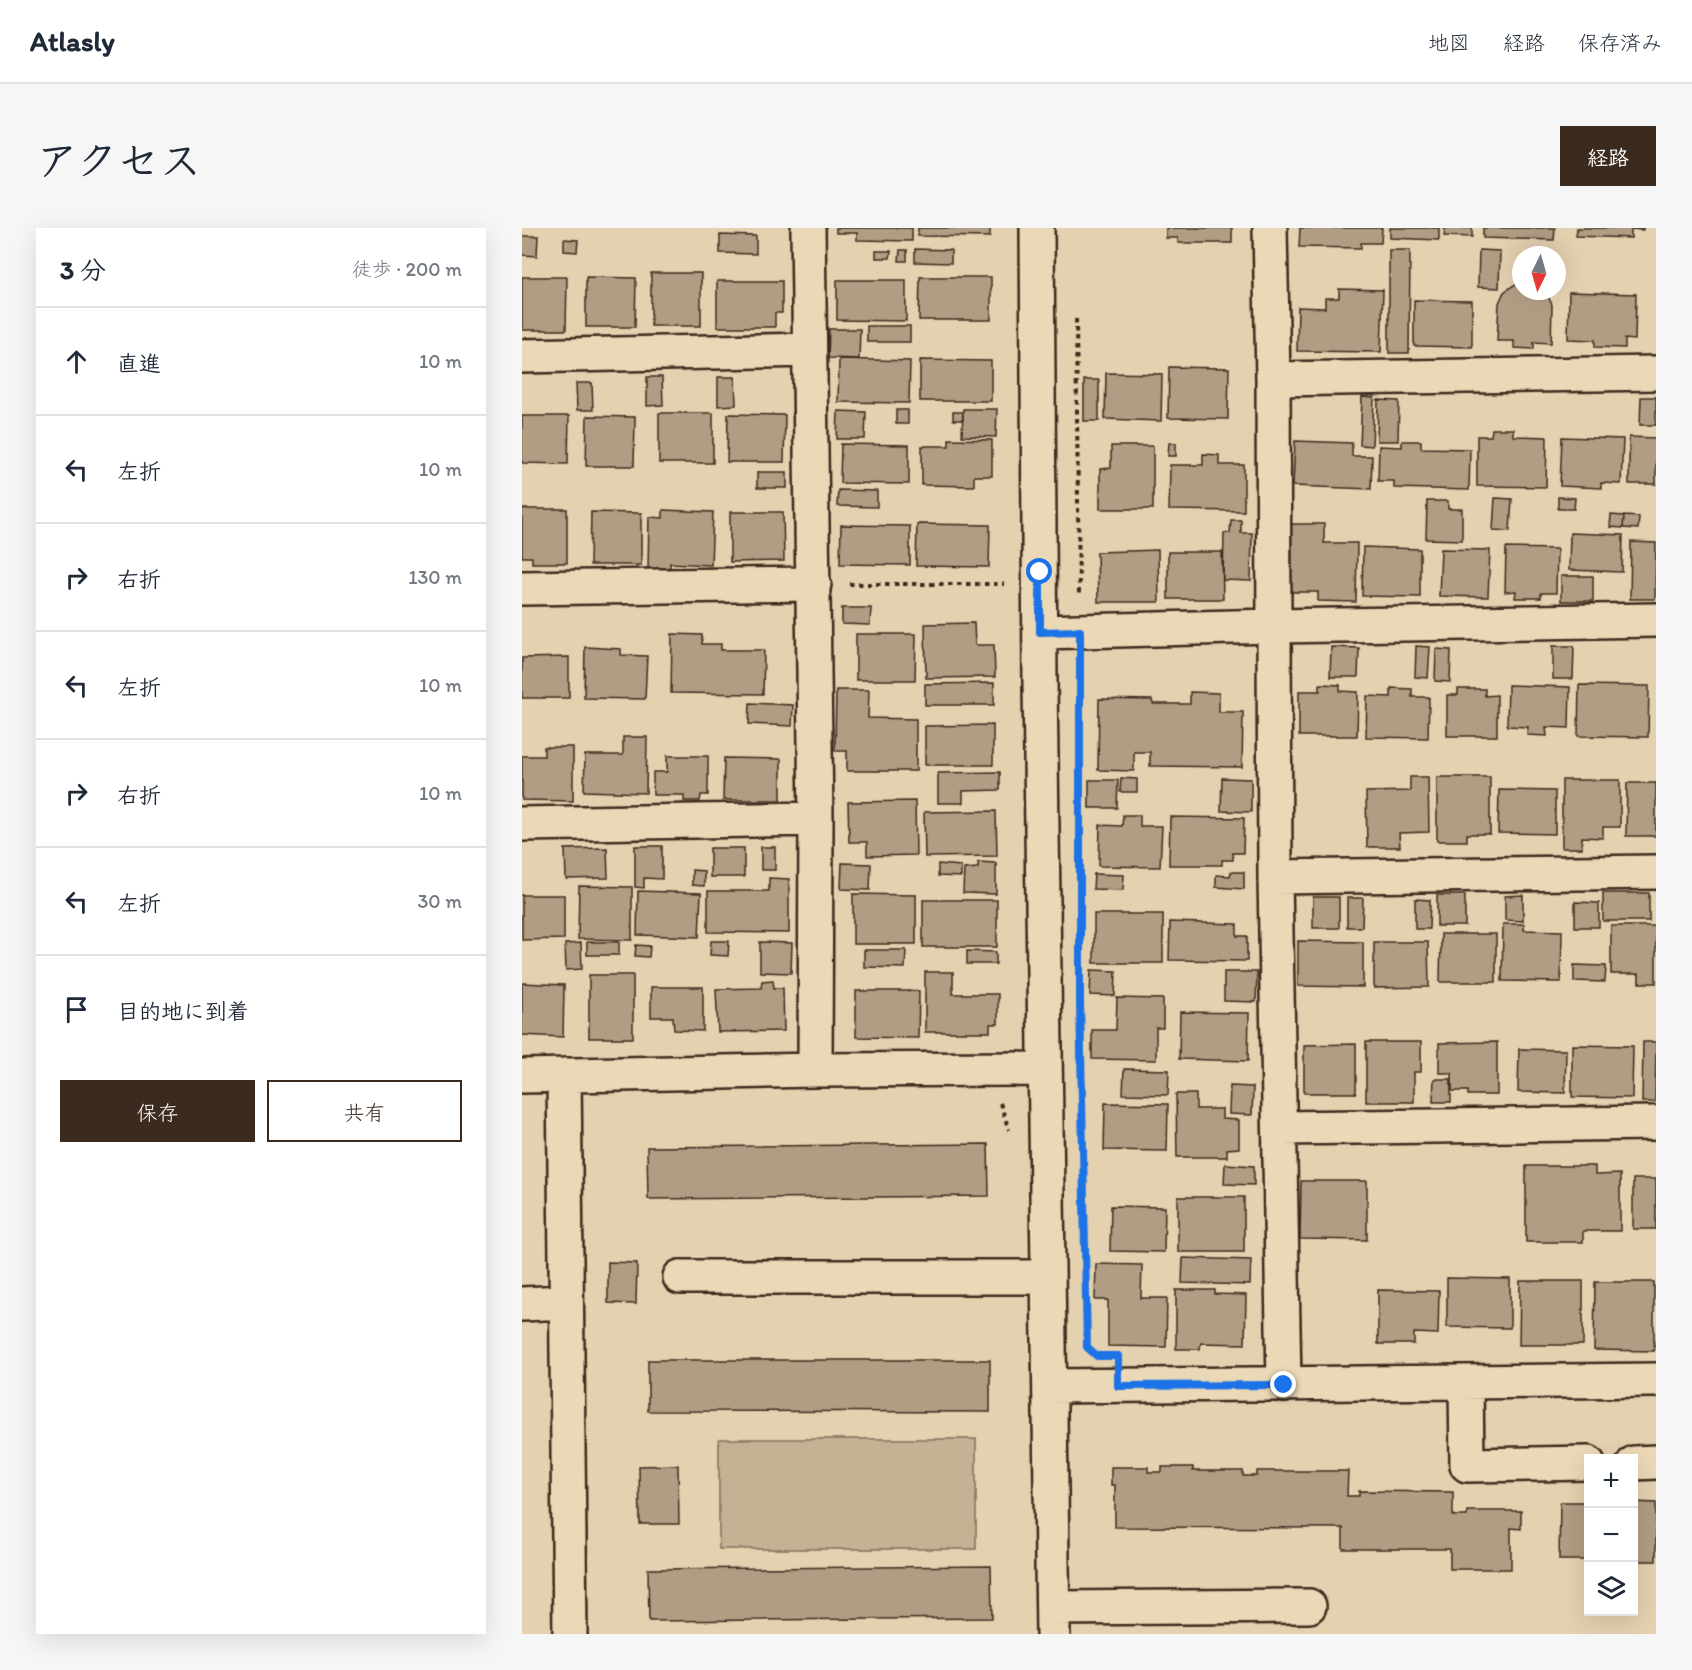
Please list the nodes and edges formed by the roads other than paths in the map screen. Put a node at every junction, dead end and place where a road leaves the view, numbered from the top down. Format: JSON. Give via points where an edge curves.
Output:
{"nodes":[{"id":1,"x":808,"y":228,"type":"edge"},
{"id":2,"x":1037,"y":228,"type":"edge"},
{"id":3,"x":1270,"y":228,"type":"edge"},
{"id":4,"x":809,"y":350,"type":"junction"},
{"id":5,"x":522,"y":356,"type":"edge"},
{"id":6,"x":1656,"y":373,"type":"edge"},
{"id":7,"x":1273,"y":379,"type":"junction"},
{"id":8,"x":813,"y":584,"type":"junction"},
{"id":9,"x":522,"y":588,"type":"edge"},
{"id":10,"x":1656,"y":620,"type":"edge"},
{"id":11,"x":1273,"y":626,"type":"junction"},
{"id":12,"x":1040,"y":632,"type":"junction"},
{"id":13,"x":816,"y":819,"type":"junction"},
{"id":14,"x":522,"y":824,"type":"edge"},
{"id":15,"x":1656,"y":872,"type":"edge"},
{"id":16,"x":1275,"y":877,"type":"junction"},
{"id":17,"x":1046,"y":1069,"type":"junction"},
{"id":18,"x":815,"y":1070,"type":"junction"},
{"id":19,"x":564,"y":1075,"type":"junction"},
{"id":20,"x":522,"y":1076,"type":"edge"},
{"id":21,"x":1656,"y":1123,"type":"edge"},
{"id":22,"x":1281,"y":1128,"type":"junction"},
{"id":23,"x":680,"y":1277,"type":"dead end"},
{"id":24,"x":1048,"y":1277,"type":"junction"},
{"id":25,"x":566,"y":1302,"type":"junction"},
{"id":26,"x":522,"y":1304,"type":"edge"},
{"id":27,"x":1656,"y":1380,"type":"edge"},
{"id":28,"x":1466,"y":1382,"type":"junction"},
{"id":29,"x":1284,"y":1385,"type":"junction"},
{"id":30,"x":1050,"y":1386,"type":"junction"},
{"id":31,"x":1656,"y":1462,"type":"edge"},
{"id":32,"x":1584,"y":1463,"type":"edge"},
{"id":33,"x":1638,"y":1463,"type":"edge"},
{"id":34,"x":1309,"y":1606,"type":"dead end"},
{"id":35,"x":1053,"y":1621,"type":"edge"},
{"id":36,"x":570,"y":1634,"type":"edge"}],
"edges":[{"from":1,"to":4,"type":"street"},
{"from":2,"to":12,"type":"street"},
{"from":3,"to":7,"type":"street"},
{"from":4,"to":5,"type":"street"},
{"from":4,"to":8,"type":"street"},
{"from":6,"to":7,"type":"street"},
{"from":7,"to":11,"type":"street"},
{"from":8,"to":9,"type":"street"},
{"from":8,"to":13,"type":"street"},
{"from":10,"to":11,"type":"street"},
{"from":11,"to":12,"type":"street"},
{"from":11,"to":16,"type":"street"},
{"from":12,"to":17,"type":"street"},
{"from":13,"to":14,"type":"street"},
{"from":13,"to":18,"type":"street"},
{"from":15,"to":16,"type":"street"},
{"from":16,"to":22,"type":"street"},
{"from":17,"to":18,"type":"street"},
{"from":17,"to":24,"type":"street"},
{"from":18,"to":19,"type":"street"},
{"from":19,"to":20,"type":"street"},
{"from":19,"to":25,"type":"street"},
{"from":21,"to":22,"type":"street"},
{"from":22,"to":29,"type":"street"},
{"from":23,"to":24,"type":"street"},
{"from":24,"to":30,"type":"street"},
{"from":25,"to":26,"type":"street"},
{"from":25,"to":36,"type":"street"},
{"from":27,"to":28,"type":"street"},
{"from":28,"to":29,"type":"street"},
{"from":28,"to":32,"type":"street","via":[[1467,1465]]},
{"from":29,"to":30,"type":"street"},
{"from":30,"to":35,"type":"street"},
{"from":31,"to":33,"type":"street"},
{"from":34,"to":35,"type":"street"}]}
